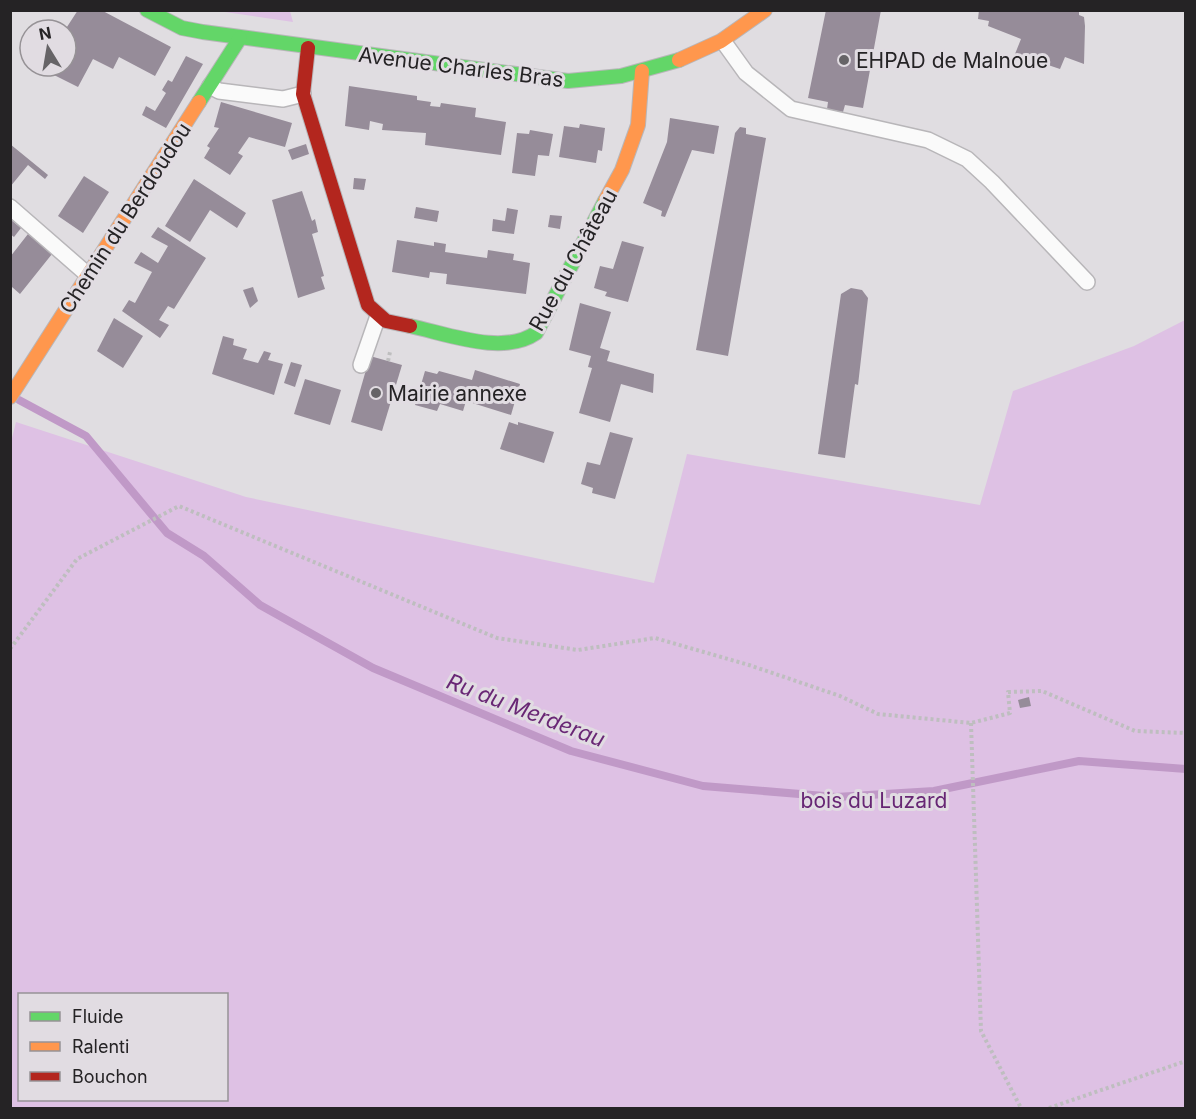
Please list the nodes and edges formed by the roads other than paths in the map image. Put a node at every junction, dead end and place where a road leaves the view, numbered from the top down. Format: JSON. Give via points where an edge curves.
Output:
{"nodes":[{"id":1,"x":147,"y":10,"type":"edge"},
{"id":2,"x":765,"y":10,"type":"edge"},
{"id":3,"x":240,"y":38,"type":"junction"},
{"id":4,"x":723,"y":41,"type":"junction"},
{"id":5,"x":308,"y":48,"type":"junction"},
{"id":6,"x":642,"y":71,"type":"junction"},
{"id":7,"x":210,"y":86,"type":"junction"},
{"id":8,"x":303,"y":94,"type":"junction"},
{"id":9,"x":10,"y":207,"type":"edge"},
{"id":10,"x":88,"y":274,"type":"junction"},
{"id":11,"x":1087,"y":282,"type":"dead end"},
{"id":12,"x":378,"y":316,"type":"junction"},
{"id":13,"x":360,"y":365,"type":"dead end"},
{"id":14,"x":10,"y":397,"type":"edge"}],
"edges":[{"from":1,"to":3,"type":"street","name":"Avenue Charles Bras","via":[[182,28]]},
{"from":2,"to":4,"type":"street","name":"Avenue Charles Bras"},
{"from":3,"to":5,"type":"street","name":"Avenue Charles Bras"},
{"from":3,"to":7,"type":"street","name":"Chemin du Berdoudou"},
{"from":4,"to":6,"type":"street","name":"Avenue Charles Bras"},
{"from":4,"to":11,"type":"lane","via":[[746,73],[791,109],[928,140],[967,159]]},
{"from":5,"to":6,"type":"street","name":"Avenue Charles Bras","via":[[568,81],[610,79]]},
{"from":5,"to":8,"type":"street"},
{"from":6,"to":12,"type":"street","name":"Rue du Château","via":[[638,125],[622,170],[536,333],[523,342],[501,345],[386,321]]},
{"from":7,"to":8,"type":"lane","via":[[219,91],[283,99]]},
{"from":7,"to":10,"type":"street","name":"Chemin du Berdoudou"},
{"from":8,"to":12,"type":"street","via":[[361,285]]},
{"from":9,"to":10,"type":"lane"},
{"from":10,"to":14,"type":"street","name":"Chemin du Berdoudou"},
{"from":12,"to":13,"type":"lane"}]}
